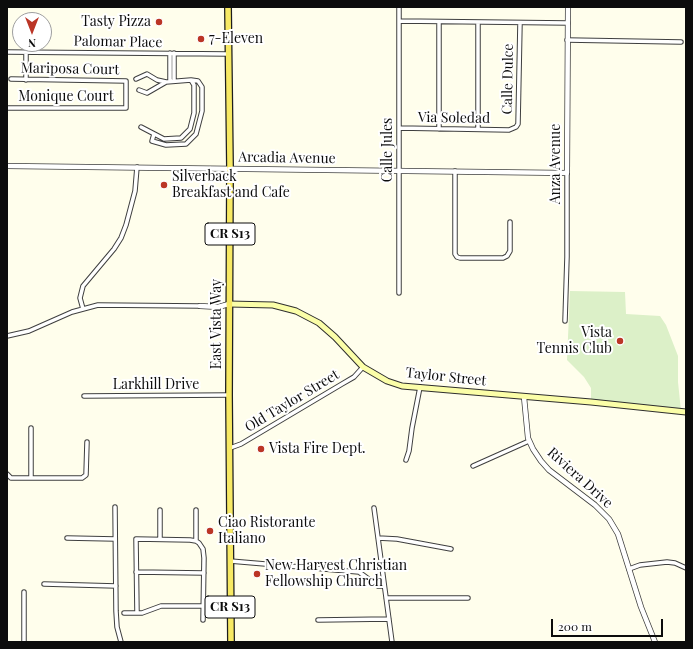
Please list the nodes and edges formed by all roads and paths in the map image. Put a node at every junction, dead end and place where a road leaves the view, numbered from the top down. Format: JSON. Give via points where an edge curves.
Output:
{"nodes":[{"id":1,"x":228,"y":7,"type":"edge"},
{"id":2,"x":399,"y":7,"type":"edge"},
{"id":3,"x":568,"y":7,"type":"edge"},
{"id":4,"x":399,"y":21,"type":"junction"},
{"id":5,"x":439,"y":22,"type":"junction"},
{"id":6,"x":478,"y":22,"type":"junction"},
{"id":7,"x":520,"y":23,"type":"junction"},
{"id":8,"x":568,"y":23,"type":"junction"},
{"id":9,"x":567,"y":40,"type":"junction"},
{"id":10,"x":681,"y":42,"type":"dead end"},
{"id":11,"x":26,"y":52,"type":"joint"},
{"id":12,"x":172,"y":53,"type":"junction"},
{"id":13,"x":228,"y":54,"type":"junction"},
{"id":14,"x":11,"y":79,"type":"dead end"},
{"id":15,"x":136,"y":79,"type":"dead end"},
{"id":16,"x":26,"y":80,"type":"junction"},
{"id":17,"x":191,"y":80,"type":"junction"},
{"id":18,"x":170,"y":81,"type":"junction"},
{"id":19,"x":139,"y":90,"type":"dead end"},
{"id":20,"x":7,"y":108,"type":"edge"},
{"id":21,"x":126,"y":108,"type":"joint"},
{"id":22,"x":141,"y":128,"type":"dead end"},
{"id":23,"x":399,"y":128,"type":"junction"},
{"id":24,"x":439,"y":129,"type":"junction"},
{"id":25,"x":478,"y":129,"type":"junction"},
{"id":26,"x":509,"y":130,"type":"joint"},
{"id":27,"x":154,"y":134,"type":"junction"},
{"id":28,"x":7,"y":166,"type":"edge"},
{"id":29,"x":137,"y":167,"type":"junction"},
{"id":30,"x":230,"y":168,"type":"junction"},
{"id":31,"x":399,"y":170,"type":"junction"},
{"id":32,"x":455,"y":171,"type":"junction"},
{"id":33,"x":567,"y":173,"type":"junction"},
{"id":34,"x":510,"y":222,"type":"dead end"},
{"id":35,"x":399,"y":293,"type":"dead end"},
{"id":36,"x":229,"y":304,"type":"junction"},
{"id":37,"x":200,"y":306,"type":"joint"},
{"id":38,"x":83,"y":309,"type":"junction"},
{"id":39,"x":565,"y":321,"type":"dead end"},
{"id":40,"x":7,"y":336,"type":"edge"},
{"id":41,"x":363,"y":368,"type":"junction"},
{"id":42,"x":420,"y":387,"type":"junction"},
{"id":43,"x":84,"y":396,"type":"dead end"},
{"id":44,"x":229,"y":396,"type":"junction"},
{"id":45,"x":524,"y":397,"type":"junction"},
{"id":46,"x":686,"y":412,"type":"edge"},
{"id":47,"x":31,"y":428,"type":"dead end"},
{"id":48,"x":529,"y":441,"type":"junction"},
{"id":49,"x":87,"y":442,"type":"dead end"},
{"id":50,"x":230,"y":448,"type":"junction"},
{"id":51,"x":406,"y":460,"type":"dead end"},
{"id":52,"x":473,"y":466,"type":"dead end"},
{"id":53,"x":7,"y":474,"type":"edge"},
{"id":54,"x":31,"y":478,"type":"junction"},
{"id":55,"x":115,"y":508,"type":"dead end"},
{"id":56,"x":374,"y":508,"type":"dead end"},
{"id":57,"x":160,"y":510,"type":"dead end"},
{"id":58,"x":196,"y":510,"type":"dead end"},
{"id":59,"x":67,"y":538,"type":"dead end"},
{"id":60,"x":378,"y":538,"type":"junction"},
{"id":61,"x":115,"y":539,"type":"junction"},
{"id":62,"x":160,"y":539,"type":"junction"},
{"id":63,"x":196,"y":541,"type":"junction"},
{"id":64,"x":451,"y":549,"type":"dead end"},
{"id":65,"x":230,"y":561,"type":"junction"},
{"id":66,"x":686,"y":568,"type":"edge"},
{"id":67,"x":629,"y":569,"type":"junction"},
{"id":68,"x":136,"y":572,"type":"junction"},
{"id":69,"x":204,"y":573,"type":"junction"},
{"id":70,"x":44,"y":584,"type":"dead end"},
{"id":71,"x":116,"y":586,"type":"junction"},
{"id":72,"x":384,"y":586,"type":"junction"},
{"id":73,"x":24,"y":592,"type":"dead end"},
{"id":74,"x":386,"y":598,"type":"junction"},
{"id":75,"x":468,"y":598,"type":"dead end"},
{"id":76,"x":204,"y":606,"type":"junction"},
{"id":77,"x":124,"y":613,"type":"dead end"},
{"id":78,"x":137,"y":613,"type":"junction"},
{"id":79,"x":388,"y":619,"type":"junction"},
{"id":80,"x":203,"y":620,"type":"dead end"},
{"id":81,"x":318,"y":620,"type":"dead end"},
{"id":82,"x":24,"y":642,"type":"edge"},
{"id":83,"x":121,"y":642,"type":"edge"},
{"id":84,"x":231,"y":642,"type":"edge"},
{"id":85,"x":392,"y":642,"type":"edge"},
{"id":86,"x":655,"y":642,"type":"edge"}],
"edges":[{"from":1,"to":13,"type":"main road","name":"East Vista Way","number":"CR S13"},
{"from":2,"to":4,"type":"street","name":"Calle Jules"},
{"from":3,"to":8,"type":"street","name":"Anza Avenue"},
{"from":4,"to":5,"type":"street"},
{"from":4,"to":23,"type":"street","name":"Calle Jules"},
{"from":5,"to":6,"type":"street"},
{"from":5,"to":24,"type":"street"},
{"from":6,"to":7,"type":"street"},
{"from":6,"to":25,"type":"street"},
{"from":7,"to":8,"type":"street"},
{"from":7,"to":26,"type":"street","name":"Calle Dulce","via":[[518,124]]},
{"from":8,"to":9,"type":"street","name":"Anza Avenue"},
{"from":9,"to":10,"type":"street"},
{"from":9,"to":33,"type":"street","name":"Anza Avenue"},
{"from":11,"to":12,"type":"street","name":"Palomar Place"},
{"from":11,"to":16,"type":"street"},
{"from":12,"to":13,"type":"street","name":"Palomar Place"},
{"from":12,"to":18,"type":"street"},
{"from":13,"to":30,"type":"main road","name":"East Vista Way","number":"CR S13"},
{"from":14,"to":16,"type":"street","name":"Mariposa Court"},
{"from":15,"to":18,"type":"street","via":[[147,74],[156,80]]},
{"from":16,"to":21,"type":"street","name":"Mariposa Court","via":[[126,81]]},
{"from":17,"to":18,"type":"street"},
{"from":17,"to":27,"type":"street","via":[[195,88],[190,129],[179,139]]},
{"from":17,"to":27,"type":"street","via":[[198,81],[202,87],[202,111],[196,134],[184,145],[152,141]]},
{"from":18,"to":19,"type":"street","via":[[147,93]]},
{"from":20,"to":21,"type":"street","name":"Monique Court"},
{"from":22,"to":27,"type":"street"},
{"from":23,"to":24,"type":"street","name":"Via Soledad"},
{"from":23,"to":31,"type":"street","name":"Calle Jules"},
{"from":24,"to":25,"type":"street","name":"Via Soledad"},
{"from":25,"to":26,"type":"street","name":"Via Soledad"},
{"from":28,"to":29,"type":"street","name":"Arcadia Avenue"},
{"from":29,"to":30,"type":"street","name":"Arcadia Avenue"},
{"from":29,"to":38,"type":"street","via":[[135,191],[126,225],[114,249],[83,286],[80,298]]},
{"from":30,"to":31,"type":"street","name":"Arcadia Avenue"},
{"from":30,"to":36,"type":"main road","name":"East Vista Way","number":"CR S13"},
{"from":31,"to":32,"type":"street","name":"Arcadia Avenue"},
{"from":31,"to":35,"type":"street","name":"Calle Jules"},
{"from":32,"to":33,"type":"street","name":"Arcadia Avenue"},
{"from":32,"to":34,"type":"street","via":[[457,257],[507,256],[510,251]]},
{"from":33,"to":39,"type":"street","name":"Anza Avenue"},
{"from":36,"to":37,"type":"street","via":[[218,307]]},
{"from":36,"to":41,"type":"main road","name":"Taylor Street","via":[[273,305],[296,311],[319,323]]},
{"from":36,"to":44,"type":"main road","name":"East Vista Way","number":"CR S13"},
{"from":37,"to":38,"type":"street","via":[[117,305]]},
{"from":38,"to":40,"type":"street","via":[[29,331]]},
{"from":41,"to":42,"type":"main road","name":"Taylor Street","via":[[402,386]]},
{"from":41,"to":50,"type":"street","name":"Old Taylor Street","via":[[354,377]]},
{"from":42,"to":45,"type":"main road","name":"Taylor Street"},
{"from":42,"to":51,"type":"street"},
{"from":43,"to":44,"type":"street","name":"Larkhill Drive"},
{"from":44,"to":50,"type":"main road","name":"East Vista Way","number":"CR S13"},
{"from":45,"to":46,"type":"main road","name":"Taylor Street"},
{"from":45,"to":48,"type":"street","name":"Riviera Drive"},
{"from":47,"to":54,"type":"street"},
{"from":48,"to":52,"type":"street"},
{"from":48,"to":67,"type":"street","name":"Riviera Drive","via":[[549,470],[609,519],[618,534]]},
{"from":49,"to":54,"type":"street","via":[[86,475],[82,478]]},
{"from":50,"to":65,"type":"main road","name":"East Vista Way","number":"CR S13"},
{"from":53,"to":54,"type":"street","via":[[11,478]]},
{"from":55,"to":61,"type":"street"},
{"from":56,"to":60,"type":"street"},
{"from":57,"to":62,"type":"street"},
{"from":58,"to":63,"type":"street"},
{"from":59,"to":61,"type":"street"},
{"from":60,"to":64,"type":"street"},
{"from":60,"to":72,"type":"street"},
{"from":61,"to":71,"type":"street"},
{"from":62,"to":63,"type":"street"},
{"from":62,"to":68,"type":"street","via":[[136,539]]},
{"from":63,"to":69,"type":"street","via":[[203,549]]},
{"from":65,"to":72,"type":"street","via":[[359,572],[378,586]]},
{"from":65,"to":84,"type":"main road","name":"East Vista Way","number":"CR S13"},
{"from":66,"to":67,"type":"street","via":[[666,562]]},
{"from":67,"to":86,"type":"street","name":"Riviera Drive"},
{"from":68,"to":69,"type":"street"},
{"from":68,"to":78,"type":"street"},
{"from":69,"to":76,"type":"street"},
{"from":70,"to":71,"type":"street"},
{"from":71,"to":83,"type":"street","via":[[117,627]]},
{"from":72,"to":74,"type":"street"},
{"from":73,"to":82,"type":"street"},
{"from":74,"to":75,"type":"street"},
{"from":74,"to":79,"type":"street"},
{"from":76,"to":78,"type":"street","via":[[161,606]]},
{"from":76,"to":80,"type":"street"},
{"from":77,"to":78,"type":"street"},
{"from":79,"to":81,"type":"street"},
{"from":79,"to":85,"type":"street"}]}
